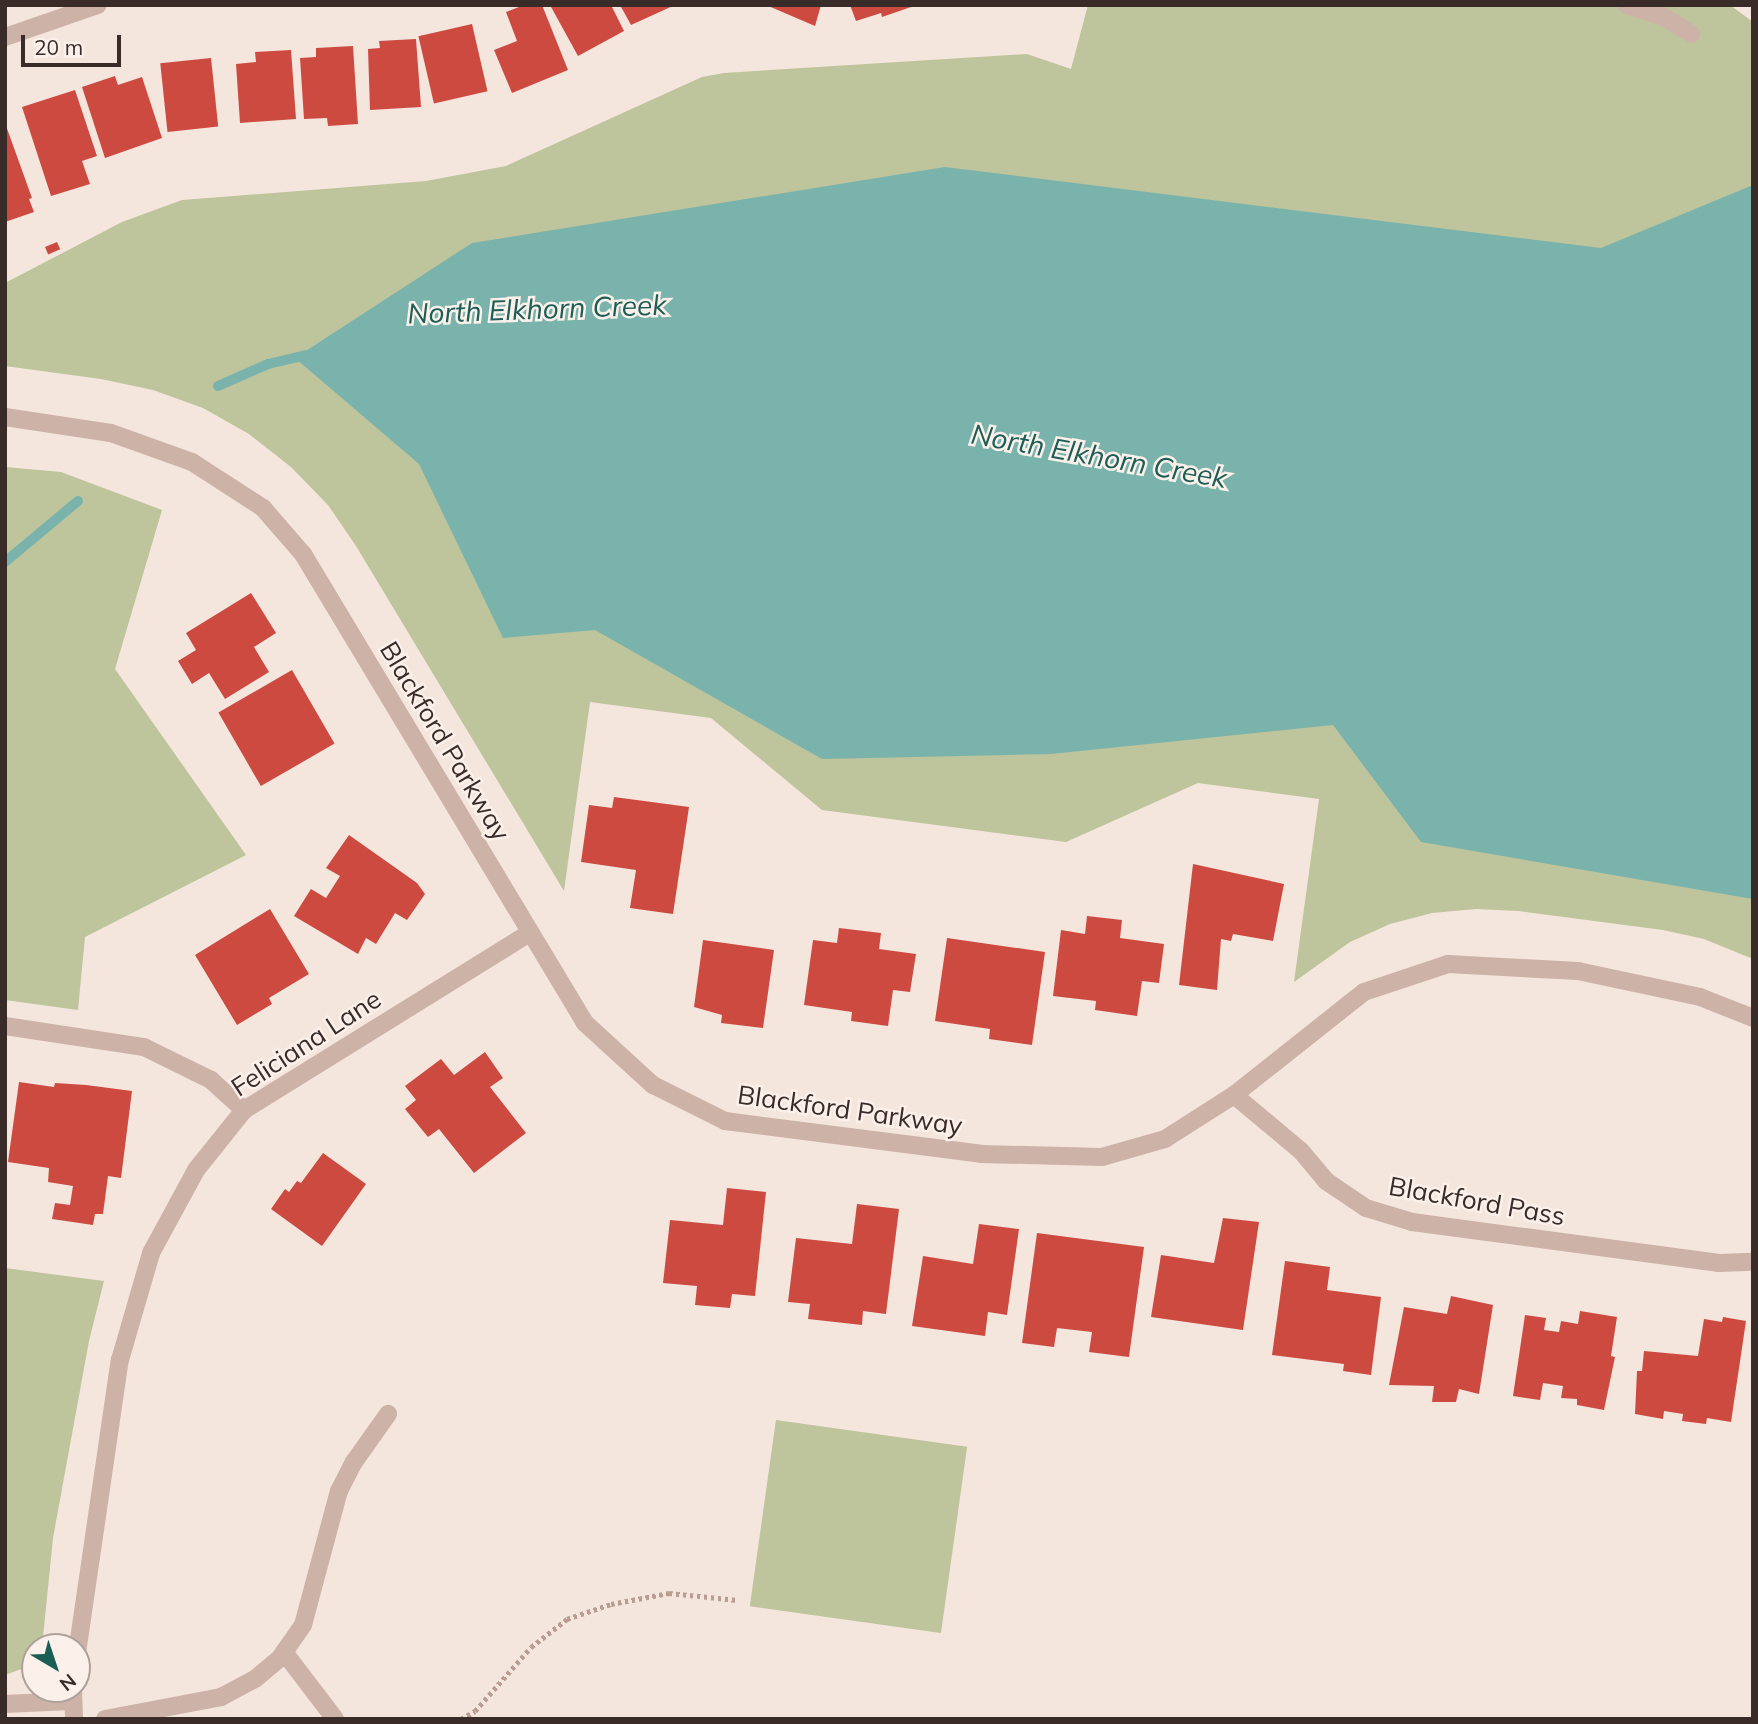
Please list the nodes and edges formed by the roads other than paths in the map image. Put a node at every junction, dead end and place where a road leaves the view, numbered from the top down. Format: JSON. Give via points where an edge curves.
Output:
{"nodes":[{"id":1,"x":98,"y":5,"type":"edge"},
{"id":2,"x":1627,"y":5,"type":"edge"},
{"id":3,"x":1691,"y":34,"type":"dead end"},
{"id":4,"x":5,"y":37,"type":"edge"},
{"id":5,"x":5,"y":417,"type":"edge"},
{"id":6,"x":529,"y":933,"type":"junction"},
{"id":7,"x":1753,"y":1018,"type":"edge"},
{"id":8,"x":5,"y":1027,"type":"edge"},
{"id":9,"x":1234,"y":1095,"type":"junction"},
{"id":10,"x":244,"y":1110,"type":"junction"},
{"id":11,"x":1753,"y":1262,"type":"edge"},
{"id":12,"x":388,"y":1414,"type":"dead end"},
{"id":13,"x":80,"y":1633,"type":"edge"},
{"id":14,"x":284,"y":1652,"type":"junction"},
{"id":15,"x":73,"y":1703,"type":"edge"},
{"id":16,"x":5,"y":1704,"type":"edge"},
{"id":17,"x":105,"y":1719,"type":"edge"},
{"id":18,"x":335,"y":1719,"type":"edge"}],
"edges":[{"from":1,"to":4,"type":"street"},
{"from":2,"to":3,"type":"street","via":[[1664,17]]},
{"from":5,"to":6,"type":"street","name":"Blackford Parkway","via":[[111,433],[192,462],[263,508],[303,554]]},
{"from":6,"to":9,"type":"street","name":"Blackford Parkway","via":[[585,1023],[653,1085],[725,1121],[981,1154],[1102,1157],[1165,1139]]},
{"from":6,"to":10,"type":"street","name":"Feliciana Lane"},
{"from":7,"to":9,"type":"street","name":"Blackford Parkway","via":[[1700,997],[1578,971],[1448,964],[1364,992]]},
{"from":8,"to":10,"type":"street","via":[[144,1046],[211,1080]]},
{"from":9,"to":11,"type":"street","name":"Blackford Pass","via":[[1301,1151],[1326,1181],[1366,1208],[1412,1222],[1719,1263]]},
{"from":10,"to":13,"type":"street","name":"Feliciana Lane","via":[[196,1170],[151,1254],[120,1360]]},
{"from":12,"to":14,"type":"street","via":[[339,1491],[303,1625]]},
{"from":14,"to":17,"type":"street","via":[[255,1679],[220,1698]]},
{"from":14,"to":18,"type":"street"},
{"from":15,"to":16,"type":"street"}]}
